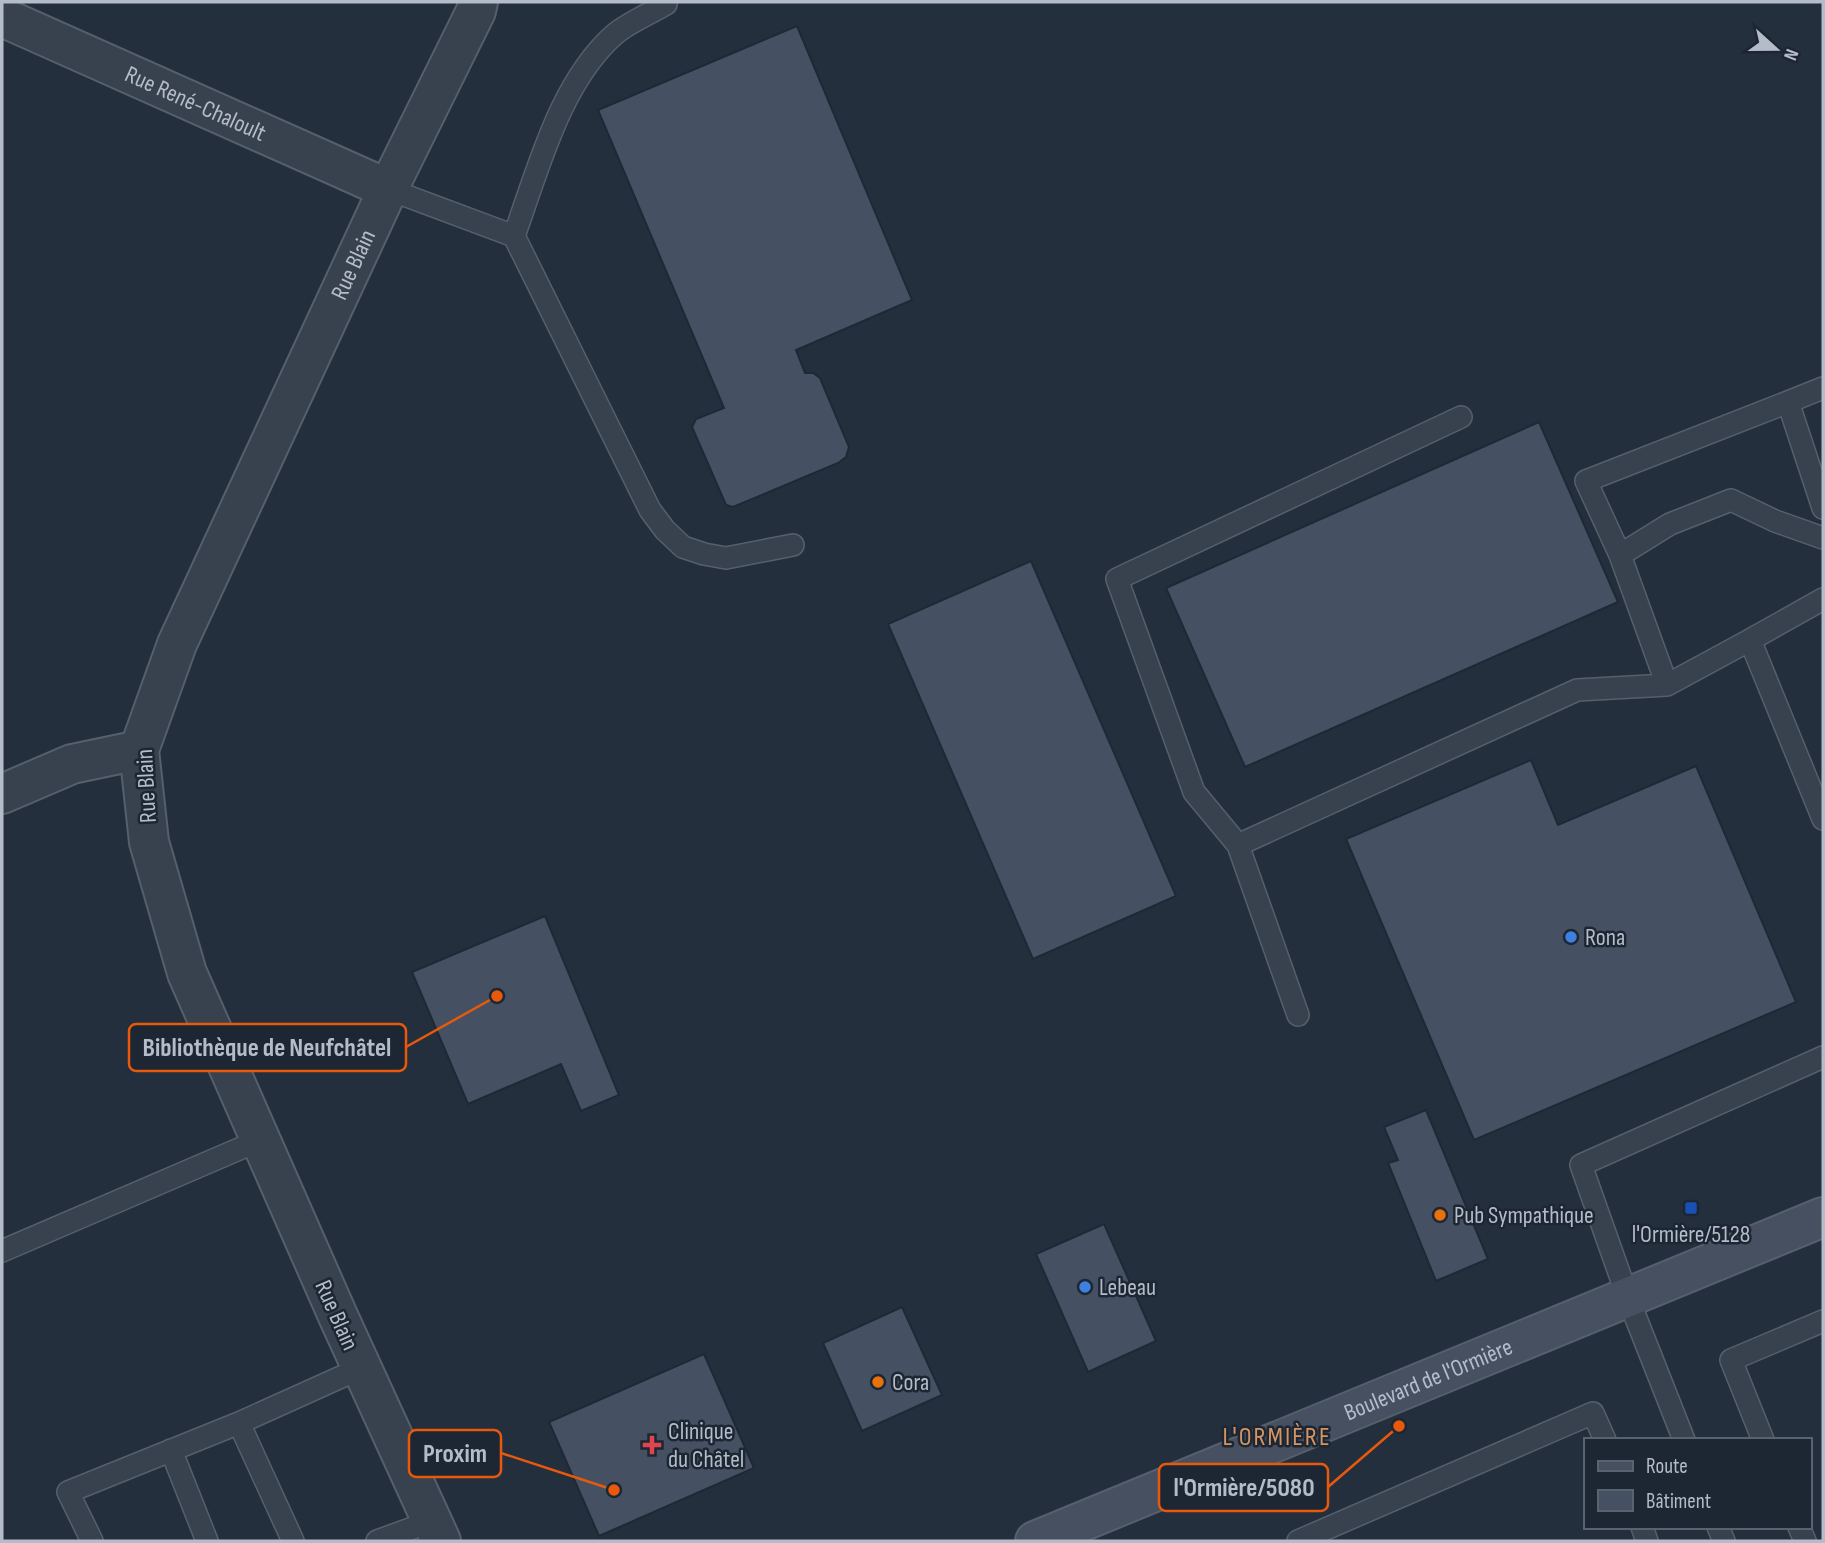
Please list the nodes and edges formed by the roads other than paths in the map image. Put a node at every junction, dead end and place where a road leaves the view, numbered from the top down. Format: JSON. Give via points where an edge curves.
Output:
{"nodes":[{"id":1,"x":478,"y":2,"type":"edge"},
{"id":2,"x":666,"y":4,"type":"dead end"},
{"id":3,"x":2,"y":17,"type":"edge"},
{"id":4,"x":388,"y":189,"type":"junction"},
{"id":5,"x":514,"y":236,"type":"junction"},
{"id":6,"x":1823,"y":388,"type":"edge"},
{"id":7,"x":1788,"y":402,"type":"junction"},
{"id":8,"x":1461,"y":417,"type":"dead end"},
{"id":9,"x":1823,"y":508,"type":"edge"},
{"id":10,"x":1823,"y":538,"type":"edge"},
{"id":11,"x":793,"y":545,"type":"dead end"},
{"id":12,"x":1620,"y":555,"type":"junction"},
{"id":13,"x":1823,"y":599,"type":"edge"},
{"id":14,"x":1750,"y":640,"type":"junction"},
{"id":15,"x":1667,"y":685,"type":"junction"},
{"id":16,"x":139,"y":750,"type":"junction"},
{"id":17,"x":2,"y":794,"type":"edge"},
{"id":18,"x":1823,"y":819,"type":"edge"},
{"id":19,"x":1238,"y":845,"type":"junction"},
{"id":20,"x":1298,"y":1015,"type":"dead end"},
{"id":21,"x":1823,"y":1057,"type":"edge"},
{"id":22,"x":260,"y":1140,"type":"junction"},
{"id":23,"x":1823,"y":1217,"type":"edge"},
{"id":24,"x":2,"y":1251,"type":"edge"},
{"id":25,"x":1628,"y":1298,"type":"junction"},
{"id":26,"x":1823,"y":1321,"type":"edge"},
{"id":27,"x":361,"y":1368,"type":"junction"},
{"id":28,"x":239,"y":1423,"type":"junction"},
{"id":29,"x":1604,"y":1438,"type":"edge"},
{"id":30,"x":1683,"y":1438,"type":"edge"},
{"id":31,"x":1762,"y":1438,"type":"edge"},
{"id":32,"x":171,"y":1450,"type":"junction"},
{"id":33,"x":436,"y":1531,"type":"edge"},
{"id":34,"x":92,"y":1541,"type":"edge"},
{"id":35,"x":207,"y":1541,"type":"edge"},
{"id":36,"x":293,"y":1541,"type":"edge"},
{"id":37,"x":377,"y":1541,"type":"edge"},
{"id":38,"x":1035,"y":1541,"type":"edge"},
{"id":39,"x":1297,"y":1541,"type":"edge"}],
"edges":[{"from":1,"to":4,"type":"street","name":"Rue Blain"},
{"from":2,"to":5,"type":"lane","via":[[616,33],[594,56],[562,106]]},
{"from":3,"to":4,"type":"street","name":"Rue René-Chaloult"},
{"from":4,"to":5,"type":"lane"},
{"from":4,"to":16,"type":"street","name":"Rue Blain","via":[[177,644]]},
{"from":5,"to":11,"type":"lane","via":[[650,510],[665,530],[684,547],[726,558]]},
{"from":6,"to":7,"type":"lane"},
{"from":7,"to":9,"type":"lane"},
{"from":7,"to":12,"type":"lane","via":[[1586,481]]},
{"from":8,"to":19,"type":"lane","via":[[1117,579],[1194,792]]},
{"from":10,"to":12,"type":"lane","via":[[1731,499],[1670,524]]},
{"from":12,"to":15,"type":"lane"},
{"from":13,"to":14,"type":"lane"},
{"from":14,"to":15,"type":"lane"},
{"from":14,"to":18,"type":"lane"},
{"from":15,"to":19,"type":"lane","via":[[1577,690]]},
{"from":16,"to":17,"type":"street","via":[[72,764]]},
{"from":16,"to":22,"type":"street","name":"Rue Blain","via":[[149,842],[187,972]]},
{"from":19,"to":20,"type":"lane"},
{"from":21,"to":25,"type":"lane","via":[[1581,1165]]},
{"from":22,"to":24,"type":"lane"},
{"from":22,"to":27,"type":"street","name":"Rue Blain"},
{"from":23,"to":25,"type":"main road","name":"Boulevard de l'Ormière"},
{"from":25,"to":30,"type":"lane"},
{"from":25,"to":38,"type":"main road","name":"Boulevard de l'Ormière"},
{"from":26,"to":31,"type":"lane","via":[[1731,1360]]},
{"from":27,"to":28,"type":"lane"},
{"from":27,"to":33,"type":"street","name":"Rue Blain"},
{"from":28,"to":32,"type":"lane"},
{"from":28,"to":36,"type":"lane"},
{"from":29,"to":39,"type":"lane","via":[[1593,1413]]},
{"from":32,"to":34,"type":"lane","via":[[68,1492]]},
{"from":32,"to":35,"type":"lane"},
{"from":33,"to":37,"type":"lane"}]}
